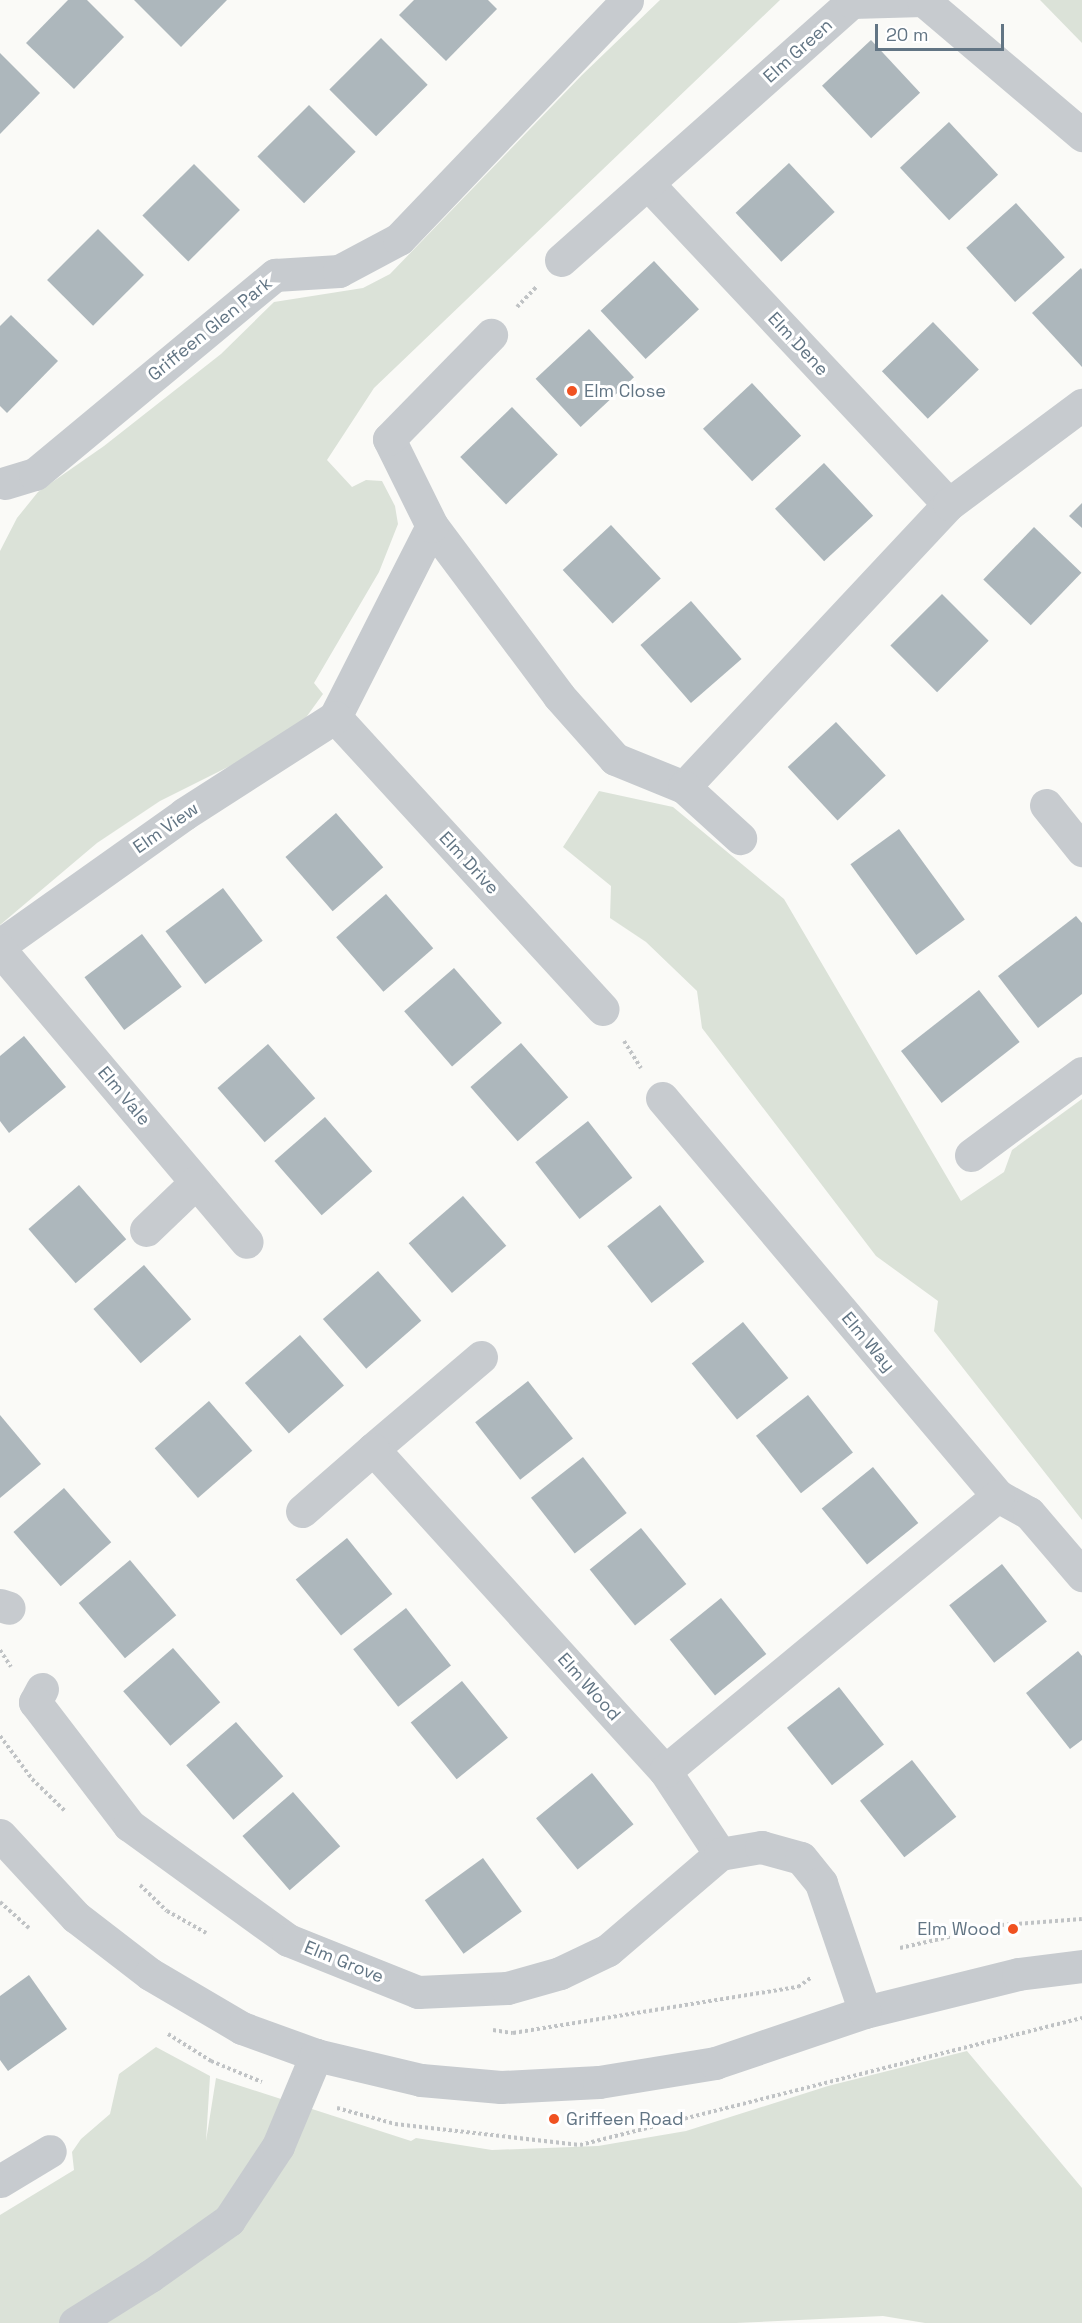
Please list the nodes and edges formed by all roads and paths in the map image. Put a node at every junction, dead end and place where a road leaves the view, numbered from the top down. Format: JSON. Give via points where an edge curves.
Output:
{"nodes":[{"id":1,"x":627,"y":0,"type":"edge"},
{"id":2,"x":1082,"y":135,"type":"edge"},
{"id":3,"x":648,"y":184,"type":"junction"},
{"id":4,"x":561,"y":260,"type":"joint"},
{"id":5,"x":491,"y":334,"type":"joint"},
{"id":6,"x":1082,"y":405,"type":"edge"},
{"id":7,"x":2,"y":487,"type":"edge"},
{"id":8,"x":949,"y":504,"type":"junction"},
{"id":9,"x":432,"y":526,"type":"junction"},
{"id":10,"x":335,"y":717,"type":"junction"},
{"id":11,"x":684,"y":787,"type":"junction"},
{"id":12,"x":1046,"y":805,"type":"dead end"},
{"id":13,"x":740,"y":838,"type":"dead end"},
{"id":14,"x":1082,"y":850,"type":"edge"},
{"id":15,"x":0,"y":945,"type":"edge"},
{"id":16,"x":0,"y":950,"type":"edge"},
{"id":17,"x":603,"y":1009,"type":"joint"},
{"id":18,"x":1082,"y":1073,"type":"edge"},
{"id":19,"x":662,"y":1098,"type":"joint"},
{"id":20,"x":970,"y":1155,"type":"dead end"},
{"id":21,"x":196,"y":1182,"type":"junction"},
{"id":22,"x":146,"y":1230,"type":"dead end"},
{"id":23,"x":247,"y":1242,"type":"dead end"},
{"id":24,"x":481,"y":1357,"type":"dead end"},
{"id":25,"x":373,"y":1449,"type":"junction"},
{"id":26,"x":998,"y":1496,"type":"junction"},
{"id":27,"x":302,"y":1511,"type":"dead end"},
{"id":28,"x":1082,"y":1575,"type":"edge"},
{"id":29,"x":42,"y":1689,"type":"dead end"},
{"id":30,"x":665,"y":1771,"type":"junction"},
{"id":31,"x":0,"y":1835,"type":"edge"},
{"id":32,"x":720,"y":1854,"type":"junction"},
{"id":33,"x":1082,"y":1919,"type":"edge"},
{"id":34,"x":900,"y":1948,"type":"dead end"},
{"id":35,"x":1082,"y":1966,"type":"edge"},
{"id":36,"x":865,"y":2012,"type":"junction"},
{"id":37,"x":316,"y":2055,"type":"junction"},
{"id":38,"x":50,"y":2151,"type":"dead end"},
{"id":39,"x":0,"y":2181,"type":"edge"},
{"id":40,"x":75,"y":2323,"type":"edge"}],
"edges":[{"from":1,"to":7,"type":"street","name":"Griffeen Glen Park","via":[[399,239],[339,271],[275,275],[35,474]]},
{"from":2,"to":3,"type":"street","name":"Elm Green","via":[[923,0],[852,2]]},
{"from":3,"to":4,"type":"street","name":"Elm Green"},
{"from":3,"to":8,"type":"street","name":"Elm Dene"},
{"from":4,"to":5,"type":"path"},
{"from":5,"to":9,"type":"street","via":[[389,439]]},
{"from":6,"to":8,"type":"street"},
{"from":8,"to":11,"type":"street"},
{"from":9,"to":10,"type":"street"},
{"from":9,"to":11,"type":"street","via":[[559,696],[615,759]]},
{"from":10,"to":15,"type":"street","name":"Elm View","via":[[183,814]]},
{"from":10,"to":17,"type":"street","name":"Elm Drive"},
{"from":11,"to":13,"type":"street"},
{"from":12,"to":14,"type":"street"},
{"from":16,"to":21,"type":"street","name":"Elm Vale"},
{"from":17,"to":19,"type":"path"},
{"from":18,"to":20,"type":"street"},
{"from":19,"to":26,"type":"street","name":"Elm Way"},
{"from":21,"to":22,"type":"street"},
{"from":21,"to":23,"type":"street","name":"Elm Vale"},
{"from":24,"to":25,"type":"street"},
{"from":25,"to":27,"type":"street"},
{"from":25,"to":30,"type":"street","name":"Elm Wood"},
{"from":26,"to":28,"type":"street","name":"Elm Way","via":[[1029,1513]]},
{"from":26,"to":30,"type":"street"},
{"from":29,"to":32,"type":"street","name":"Elm Grove","via":[[35,1702],[129,1825],[288,1940],[418,1992],[507,1988],[560,1973],[608,1950]]},
{"from":30,"to":32,"type":"street","name":"Elm Wood"},
{"from":31,"to":37,"type":"street","via":[[76,1917],[150,1974],[242,2028]]},
{"from":32,"to":36,"type":"street","via":[[761,1847],[801,1858],[821,1883]]},
{"from":33,"to":34,"type":"path","via":[[1001,1925]]},
{"from":35,"to":36,"type":"street","via":[[1018,1974]]},
{"from":36,"to":37,"type":"street","via":[[714,2063],[599,2082],[501,2087],[421,2080]]},
{"from":37,"to":40,"type":"street","via":[[278,2146],[229,2220]]},
{"from":38,"to":39,"type":"street"}]}
